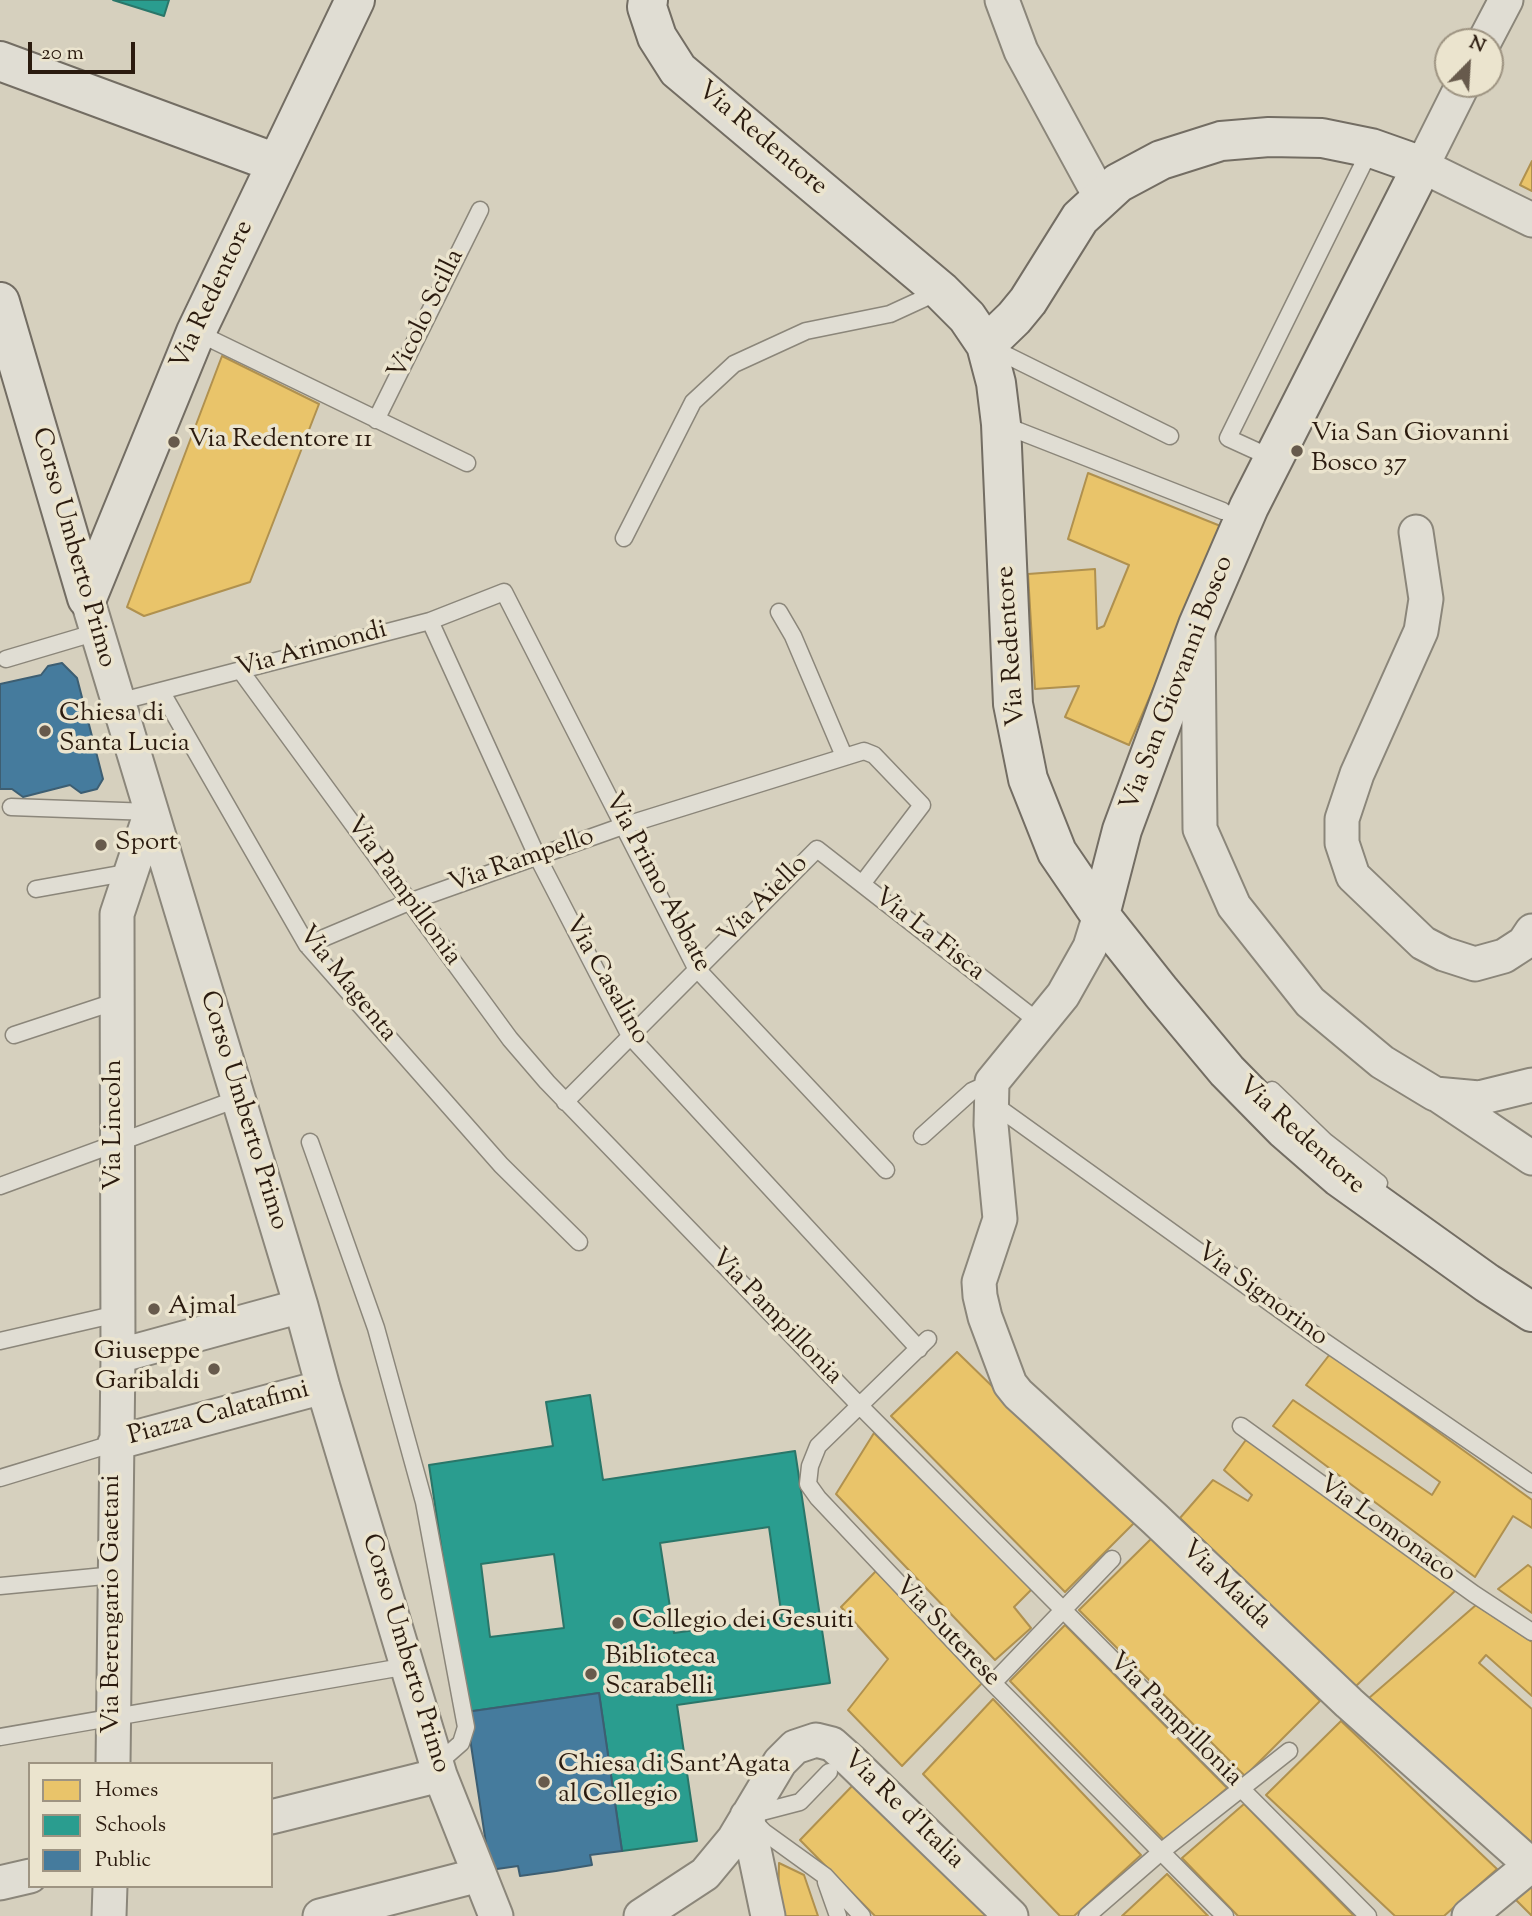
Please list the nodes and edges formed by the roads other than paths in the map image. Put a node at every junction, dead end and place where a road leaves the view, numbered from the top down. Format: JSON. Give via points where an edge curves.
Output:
{"nodes":[{"id":1,"x":355,"y":0,"type":"edge"},
{"id":2,"x":648,"y":0,"type":"edge"},
{"id":3,"x":1002,"y":0,"type":"edge"},
{"id":4,"x":1506,"y":0,"type":"edge"},
{"id":5,"x":1491,"y":28,"type":"edge"},
{"id":6,"x":0,"y":61,"type":"edge"},
{"id":7,"x":1456,"y":98,"type":"edge"},
{"id":8,"x":1371,"y":148,"type":"junction"},
{"id":9,"x":276,"y":163,"type":"junction"},
{"id":10,"x":1422,"y":166,"type":"junction"},
{"id":11,"x":1101,"y":198,"type":"junction"},
{"id":12,"x":480,"y":210,"type":"dead end"},
{"id":13,"x":1532,"y":220,"type":"edge"},
{"id":14,"x":941,"y":291,"type":"junction"},
{"id":15,"x":0,"y":302,"type":"edge"},
{"id":16,"x":196,"y":332,"type":"junction"},
{"id":17,"x":986,"y":345,"type":"junction"},
{"id":18,"x":376,"y":420,"type":"junction"},
{"id":19,"x":1001,"y":424,"type":"junction"},
{"id":20,"x":1170,"y":436,"type":"dead end"},
{"id":21,"x":1274,"y":459,"type":"junction"},
{"id":22,"x":467,"y":463,"type":"dead end"},
{"id":23,"x":1223,"y":511,"type":"dead end"},
{"id":24,"x":1416,"y":532,"type":"dead end"},
{"id":25,"x":624,"y":538,"type":"dead end"},
{"id":26,"x":504,"y":592,"type":"joint"},
{"id":27,"x":779,"y":612,"type":"dead end"},
{"id":28,"x":92,"y":615,"type":"junction"},
{"id":29,"x":430,"y":621,"type":"junction"},
{"id":30,"x":1198,"y":625,"type":"junction"},
{"id":31,"x":6,"y":659,"type":"dead end"},
{"id":32,"x":240,"y":670,"type":"junction"},
{"id":33,"x":161,"y":691,"type":"junction"},
{"id":34,"x":118,"y":702,"type":"junction"},
{"id":35,"x":844,"y":756,"type":"junction"},
{"id":36,"x":11,"y":807,"type":"dead end"},
{"id":37,"x":151,"y":812,"type":"junction"},
{"id":38,"x":623,"y":826,"type":"junction"},
{"id":39,"x":817,"y":849,"type":"joint"},
{"id":40,"x":537,"y":856,"type":"junction"},
{"id":41,"x":131,"y":872,"type":"junction"},
{"id":42,"x":862,"y":884,"type":"junction"},
{"id":43,"x":36,"y":889,"type":"dead end"},
{"id":44,"x":409,"y":902,"type":"junction"},
{"id":45,"x":1100,"y":915,"type":"junction"},
{"id":46,"x":1532,"y":931,"type":"edge"},
{"id":47,"x":307,"y":945,"type":"junction"},
{"id":48,"x":696,"y":968,"type":"junction"},
{"id":49,"x":117,"y":1001,"type":"junction"},
{"id":50,"x":1040,"y":1023,"type":"junction"},
{"id":51,"x":14,"y":1035,"type":"dead end"},
{"id":52,"x":630,"y":1036,"type":"junction"},
{"id":53,"x":1261,"y":1080,"type":"dead end"},
{"id":54,"x":1532,"y":1085,"type":"edge"},
{"id":55,"x":992,"y":1093,"type":"junction"},
{"id":56,"x":1435,"y":1094,"type":"junction"},
{"id":57,"x":237,"y":1099,"type":"junction"},
{"id":58,"x":565,"y":1102,"type":"junction"},
{"id":59,"x":922,"y":1136,"type":"dead end"},
{"id":60,"x":310,"y":1142,"type":"dead end"},
{"id":61,"x":116,"y":1143,"type":"junction"},
{"id":62,"x":1532,"y":1158,"type":"edge"},
{"id":63,"x":886,"y":1170,"type":"dead end"},
{"id":64,"x":0,"y":1186,"type":"edge"},
{"id":65,"x":1388,"y":1191,"type":"dead end"},
{"id":66,"x":579,"y":1242,"type":"dead end"},
{"id":67,"x":301,"y":1306,"type":"junction"},
{"id":68,"x":1532,"y":1311,"type":"edge"},
{"id":69,"x":117,"y":1314,"type":"junction"},
{"id":70,"x":0,"y":1342,"type":"edge"},
{"id":71,"x":923,"y":1344,"type":"joint"},
{"id":72,"x":118,"y":1356,"type":"junction"},
{"id":73,"x":323,"y":1387,"type":"junction"},
{"id":74,"x":860,"y":1406,"type":"junction"},
{"id":75,"x":1241,"y":1426,"type":"dead end"},
{"id":76,"x":115,"y":1444,"type":"junction"},
{"id":77,"x":0,"y":1478,"type":"edge"},
{"id":78,"x":1532,"y":1484,"type":"edge"},
{"id":79,"x":1112,"y":1559,"type":"dead end"},
{"id":80,"x":115,"y":1575,"type":"junction"},
{"id":81,"x":0,"y":1586,"type":"edge"},
{"id":82,"x":1063,"y":1609,"type":"junction"},
{"id":83,"x":1532,"y":1632,"type":"edge"},
{"id":84,"x":408,"y":1666,"type":"junction"},
{"id":85,"x":993,"y":1683,"type":"junction"},
{"id":86,"x":114,"y":1717,"type":"junction"},
{"id":87,"x":0,"y":1737,"type":"edge"},
{"id":88,"x":1289,"y":1751,"type":"dead end"},
{"id":89,"x":113,"y":1762,"type":"edge"},
{"id":90,"x":439,"y":1770,"type":"junction"},
{"id":91,"x":829,"y":1772,"type":"dead end"},
{"id":92,"x":1242,"y":1790,"type":"junction"},
{"id":93,"x":273,"y":1816,"type":"edge"},
{"id":94,"x":747,"y":1816,"type":"junction"},
{"id":95,"x":1162,"y":1851,"type":"junction"},
{"id":96,"x":1531,"y":1865,"type":"edge"},
{"id":97,"x":478,"y":1875,"type":"junction"},
{"id":98,"x":825,"y":1876,"type":"junction"},
{"id":99,"x":28,"y":1877,"type":"edge"},
{"id":100,"x":0,"y":1884,"type":"edge"},
{"id":101,"x":110,"y":1888,"type":"edge"},
{"id":102,"x":644,"y":1914,"type":"edge"},
{"id":103,"x":109,"y":1916,"type":"edge"},
{"id":104,"x":320,"y":1916,"type":"edge"},
{"id":105,"x":495,"y":1916,"type":"edge"},
{"id":106,"x":768,"y":1916,"type":"edge"},
{"id":107,"x":838,"y":1916,"type":"edge"},
{"id":108,"x":862,"y":1916,"type":"edge"},
{"id":109,"x":1011,"y":1916,"type":"edge"},
{"id":110,"x":1087,"y":1916,"type":"edge"},
{"id":111,"x":1225,"y":1916,"type":"edge"},
{"id":112,"x":1368,"y":1916,"type":"edge"},
{"id":113,"x":1469,"y":1916,"type":"edge"}],
"edges":[{"from":1,"to":9,"type":"street","name":"Via Redentore"},
{"from":2,"to":14,"type":"street","name":"Via Redentore","via":[[657,37],[678,70]]},
{"from":3,"to":11,"type":"street","via":[[1021,51]]},
{"from":4,"to":5,"type":"street"},
{"from":6,"to":9,"type":"street"},
{"from":7,"to":10,"type":"street","name":"Via San Giovanni Bosco"},
{"from":8,"to":10,"type":"street"},
{"from":8,"to":11,"type":"street","via":[[1322,138],[1221,141],[1161,160],[1118,183]]},
{"from":8,"to":21,"type":"lane","via":[[1228,438]]},
{"from":9,"to":16,"type":"street","name":"Via Redentore"},
{"from":10,"to":13,"type":"street"},
{"from":10,"to":21,"type":"street","name":"Via San Giovanni Bosco"},
{"from":11,"to":17,"type":"street","via":[[1080,218],[1021,309]]},
{"from":12,"to":18,"type":"lane","name":"Vicolo Scilla"},
{"from":14,"to":17,"type":"street","name":"Via Redentore"},
{"from":14,"to":25,"type":"lane","via":[[890,314],[806,331],[734,364],[693,402]]},
{"from":15,"to":28,"type":"street","name":"Corso Umberto Primo"},
{"from":16,"to":18,"type":"lane"},
{"from":16,"to":28,"type":"street","name":"Via Redentore"},
{"from":17,"to":19,"type":"street","name":"Via Redentore"},
{"from":17,"to":20,"type":"lane"},
{"from":18,"to":22,"type":"lane"},
{"from":19,"to":23,"type":"lane"},
{"from":19,"to":45,"type":"street","name":"Via Redentore","via":[[1013,704],[1028,779],[1057,852]]},
{"from":21,"to":30,"type":"street","name":"Via San Giovanni Bosco"},
{"from":24,"to":46,"type":"street","via":[[1426,599],[1421,631],[1357,774],[1342,819],[1342,843],[1353,876],[1423,943],[1444,954],[1475,964],[1504,956],[1524,943]]},
{"from":26,"to":29,"type":"lane","name":"Via Arimondi"},
{"from":26,"to":38,"type":"lane","name":"Via Primo Abbate"},
{"from":27,"to":35,"type":"lane"},
{"from":28,"to":31,"type":"lane"},
{"from":28,"to":34,"type":"street","name":"Corso Umberto Primo"},
{"from":29,"to":32,"type":"lane","name":"Via Arimondi"},
{"from":29,"to":40,"type":"lane","name":"Via Casalino"},
{"from":30,"to":45,"type":"street","name":"Via San Giovanni Bosco","via":[[1122,830]]},
{"from":30,"to":56,"type":"street","via":[[1200,829],[1234,906],[1310,1002],[1382,1062]]},
{"from":32,"to":33,"type":"lane","name":"Via Arimondi"},
{"from":32,"to":44,"type":"lane","name":"Via Pampillonia"},
{"from":33,"to":34,"type":"lane","name":"Via Arimondi"},
{"from":33,"to":47,"type":"lane","name":"Via Magenta"},
{"from":34,"to":37,"type":"street","name":"Corso Umberto Primo"},
{"from":35,"to":38,"type":"lane","name":"Via Rampello"},
{"from":35,"to":42,"type":"lane","name":"Via Rampello","via":[[864,751],[874,755],[922,805]]},
{"from":36,"to":37,"type":"lane"},
{"from":37,"to":41,"type":"street","name":"Via Lincoln"},
{"from":37,"to":57,"type":"street","name":"Corso Umberto Primo"},
{"from":38,"to":40,"type":"lane","name":"Via Rampello"},
{"from":38,"to":48,"type":"lane","name":"Via Primo Abbate"},
{"from":39,"to":42,"type":"lane","name":"Via La Fisca"},
{"from":39,"to":48,"type":"lane","name":"Via Aiello"},
{"from":40,"to":44,"type":"lane","name":"Via Rampello"},
{"from":40,"to":52,"type":"lane","name":"Via Casalino"},
{"from":41,"to":43,"type":"lane"},
{"from":41,"to":49,"type":"street","name":"Via Lincoln","via":[[117,914]]},
{"from":42,"to":50,"type":"lane","name":"Via La Fisca"},
{"from":44,"to":47,"type":"lane","name":"Via Rampello"},
{"from":44,"to":58,"type":"lane","name":"Via Pampillonia","via":[[510,1039]]},
{"from":45,"to":50,"type":"street","via":[[1090,947],[1063,995]]},
{"from":45,"to":68,"type":"street","name":"Via Redentore","via":[[1227,1070],[1285,1130],[1339,1177]]},
{"from":47,"to":66,"type":"lane","name":"Via Magenta","via":[[501,1165]]},
{"from":48,"to":52,"type":"lane","name":"Via Aiello"},
{"from":48,"to":63,"type":"lane","name":"Via Primo Abbate"},
{"from":49,"to":51,"type":"lane"},
{"from":49,"to":61,"type":"street","name":"Via Lincoln"},
{"from":50,"to":55,"type":"street"},
{"from":52,"to":58,"type":"lane","name":"Via Aiello"},
{"from":52,"to":71,"type":"lane","name":"Via Casalino"},
{"from":53,"to":65,"type":"lane","name":"Via Redentore","via":[[1325,1141]]},
{"from":54,"to":56,"type":"street","via":[[1479,1098]]},
{"from":55,"to":59,"type":"lane","via":[[972,1091]]},
{"from":55,"to":78,"type":"lane","name":"Via Signorino","via":[[1322,1340]]},
{"from":55,"to":96,"type":"street","name":"Via Maida","via":[[1000,1219],[979,1282],[985,1317],[1010,1384],[1349,1703]]},
{"from":56,"to":62,"type":"street"},
{"from":57,"to":61,"type":"lane"},
{"from":57,"to":67,"type":"street","name":"Corso Umberto Primo"},
{"from":58,"to":74,"type":"lane","name":"Via Pampillonia"},
{"from":60,"to":90,"type":"lane","via":[[376,1328],[424,1502],[466,1727],[461,1743]]},
{"from":61,"to":64,"type":"lane"},
{"from":61,"to":69,"type":"street","name":"Via Lincoln"},
{"from":67,"to":72,"type":"street"},
{"from":67,"to":73,"type":"street","name":"Corso Umberto Primo"},
{"from":69,"to":70,"type":"lane"},
{"from":69,"to":72,"type":"street","name":"Via Lincoln"},
{"from":71,"to":74,"type":"lane","name":"Via Suterese"},
{"from":72,"to":76,"type":"street","name":"Via Lincoln"},
{"from":73,"to":76,"type":"street","name":"Piazza Calatafimi"},
{"from":73,"to":84,"type":"street","name":"Corso Umberto Primo"},
{"from":74,"to":82,"type":"lane","name":"Via Pampillonia"},
{"from":74,"to":85,"type":"lane","name":"Via Suterese","via":[[818,1446],[808,1484]]},
{"from":75,"to":83,"type":"lane","name":"Via Lomonaco"},
{"from":76,"to":77,"type":"lane"},
{"from":76,"to":80,"type":"street","name":"Via Berengario Gaetani"},
{"from":79,"to":82,"type":"lane"},
{"from":80,"to":81,"type":"lane"},
{"from":80,"to":86,"type":"street","name":"Via Berengario Gaetani"},
{"from":82,"to":85,"type":"lane"},
{"from":82,"to":92,"type":"lane","name":"Via Pampillonia"},
{"from":84,"to":86,"type":"lane"},
{"from":84,"to":90,"type":"street","name":"Corso Umberto Primo"},
{"from":85,"to":95,"type":"lane","name":"Via Suterese"},
{"from":86,"to":87,"type":"lane"},
{"from":86,"to":89,"type":"street","name":"Via Berengario Gaetani"},
{"from":88,"to":92,"type":"lane"},
{"from":90,"to":93,"type":"street"},
{"from":90,"to":97,"type":"street","name":"Corso Umberto Primo"},
{"from":91,"to":94,"type":"lane","via":[[800,1802]]},
{"from":92,"to":95,"type":"lane"},
{"from":92,"to":112,"type":"lane","name":"Via Pampillonia"},
{"from":94,"to":98,"type":"lane"},
{"from":94,"to":102,"type":"street","name":"Via Re d'Italia","via":[[705,1874]]},
{"from":94,"to":106,"type":"street"},
{"from":94,"to":109,"type":"street","name":"Via Re d'Italia","via":[[780,1762],[795,1747],[816,1740],[832,1744]]},
{"from":95,"to":110,"type":"lane"},
{"from":95,"to":111,"type":"lane","name":"Via Suterese"},
{"from":96,"to":113,"type":"street"},
{"from":97,"to":104,"type":"street"},
{"from":97,"to":105,"type":"street","name":"Corso Umberto Primo"},
{"from":98,"to":107,"type":"lane"},
{"from":98,"to":108,"type":"lane"},
{"from":99,"to":100,"type":"street"},
{"from":101,"to":103,"type":"street"}]}
